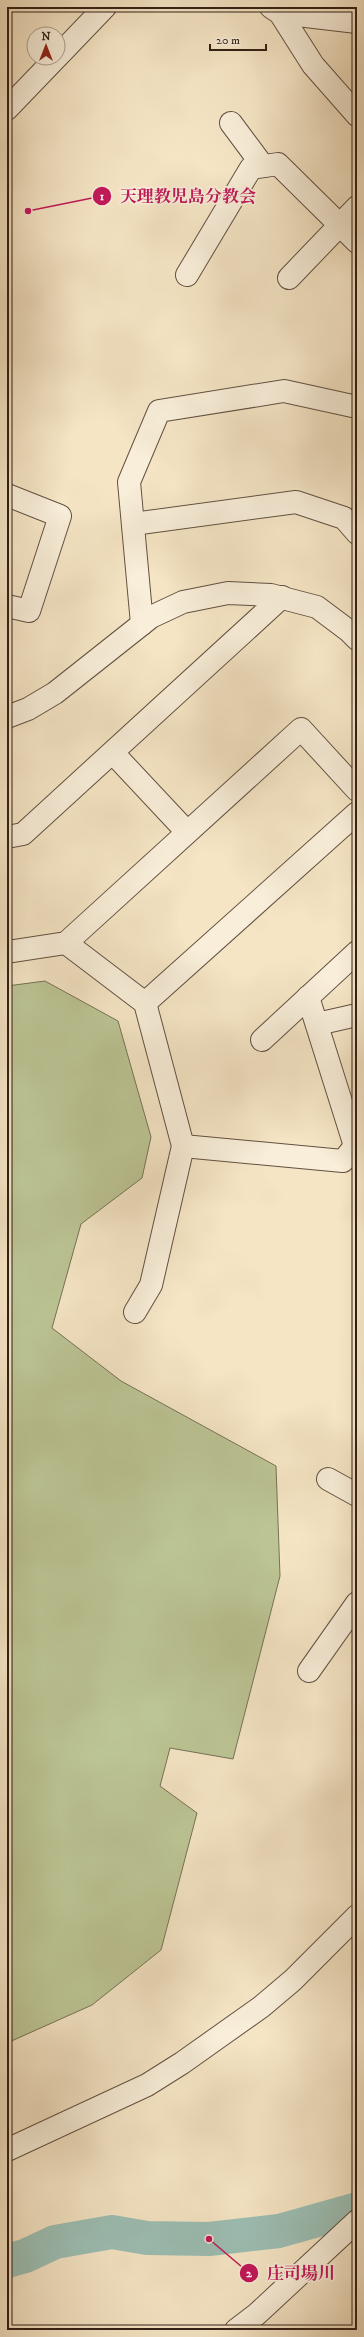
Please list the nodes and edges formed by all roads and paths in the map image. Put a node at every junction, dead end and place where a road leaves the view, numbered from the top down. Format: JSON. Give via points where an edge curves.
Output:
{"nodes":[{"id":1,"x":105,"y":7,"type":"edge"},
{"id":2,"x":276,"y":10,"type":"edge"},
{"id":3,"x":357,"y":22,"type":"edge"},
{"id":4,"x":66,"y":48,"type":"edge"},
{"id":5,"x":48,"y":66,"type":"edge"},
{"id":6,"x":7,"y":109,"type":"edge"},
{"id":7,"x":357,"y":115,"type":"edge"},
{"id":8,"x":231,"y":123,"type":"dead end"},
{"id":9,"x":263,"y":166,"type":"junction"},
{"id":10,"x":357,"y":207,"type":"edge"},
{"id":11,"x":340,"y":225,"type":"junction"},
{"id":12,"x":357,"y":242,"type":"edge"},
{"id":13,"x":187,"y":275,"type":"dead end"},
{"id":14,"x":288,"y":278,"type":"dead end"},
{"id":15,"x":357,"y":407,"type":"edge"},
{"id":16,"x":7,"y":495,"type":"edge"},
{"id":17,"x":133,"y":524,"type":"junction"},
{"id":18,"x":357,"y":533,"type":"edge"},
{"id":19,"x":282,"y":598,"type":"junction"},
{"id":20,"x":7,"y":606,"type":"edge"},
{"id":21,"x":142,"y":624,"type":"junction"},
{"id":22,"x":357,"y":639,"type":"edge"},
{"id":23,"x":7,"y":717,"type":"edge"},
{"id":24,"x":112,"y":753,"type":"junction"},
{"id":25,"x":357,"y":790,"type":"edge"},
{"id":26,"x":357,"y":813,"type":"edge"},
{"id":27,"x":187,"y":832,"type":"junction"},
{"id":28,"x":7,"y":837,"type":"edge"},
{"id":29,"x":66,"y":944,"type":"junction"},
{"id":30,"x":7,"y":952,"type":"edge"},
{"id":31,"x":357,"y":952,"type":"edge"},
{"id":32,"x":308,"y":997,"type":"junction"},
{"id":33,"x":145,"y":1003,"type":"junction"},
{"id":34,"x":357,"y":1015,"type":"edge"},
{"id":35,"x":317,"y":1024,"type":"junction"},
{"id":36,"x":262,"y":1040,"type":"dead end"},
{"id":37,"x":183,"y":1146,"type":"junction"},
{"id":38,"x":134,"y":1312,"type":"dead end"},
{"id":39,"x":328,"y":1479,"type":"dead end"},
{"id":40,"x":357,"y":1495,"type":"edge"},
{"id":41,"x":357,"y":1603,"type":"edge"},
{"id":42,"x":310,"y":1671,"type":"dead end"},
{"id":43,"x":357,"y":1916,"type":"edge"},
{"id":44,"x":7,"y":2150,"type":"edge"},
{"id":45,"x":357,"y":2221,"type":"edge"},
{"id":46,"x":236,"y":2330,"type":"edge"}],
"edges":[{"from":1,"to":4,"type":"street"},
{"from":2,"to":3,"type":"street"},
{"from":2,"to":7,"type":"street","via":[[313,65]]},
{"from":5,"to":6,"type":"street"},
{"from":8,"to":9,"type":"street"},
{"from":9,"to":11,"type":"street","via":[[278,164]]},
{"from":9,"to":13,"type":"street","via":[[251,168]]},
{"from":10,"to":11,"type":"street"},
{"from":11,"to":12,"type":"street"},
{"from":11,"to":14,"type":"street"},
{"from":15,"to":17,"type":"street","via":[[284,391],[159,411],[129,482]]},
{"from":16,"to":20,"type":"street","via":[[60,516],[29,611]]},
{"from":17,"to":18,"type":"street","via":[[296,502],[344,518]]},
{"from":17,"to":21,"type":"street"},
{"from":19,"to":21,"type":"street","via":[[228,593],[183,602]]},
{"from":19,"to":22,"type":"street","via":[[317,607]]},
{"from":19,"to":24,"type":"street"},
{"from":21,"to":23,"type":"street","via":[[55,693],[28,710]]},
{"from":24,"to":27,"type":"street"},
{"from":24,"to":28,"type":"street","via":[[24,834]]},
{"from":25,"to":27,"type":"street","via":[[301,729]]},
{"from":26,"to":33,"type":"street"},
{"from":27,"to":29,"type":"street"},
{"from":29,"to":30,"type":"street"},
{"from":29,"to":33,"type":"street"},
{"from":31,"to":32,"type":"street"},
{"from":32,"to":35,"type":"street"},
{"from":32,"to":36,"type":"street"},
{"from":33,"to":37,"type":"street"},
{"from":34,"to":35,"type":"street"},
{"from":35,"to":37,"type":"street","via":[[354,1146],[343,1161]]},
{"from":37,"to":38,"type":"street","via":[[151,1285]]},
{"from":39,"to":40,"type":"street"},
{"from":41,"to":42,"type":"street"},
{"from":43,"to":44,"type":"street","via":[[293,1980],[261,2007],[182,2063],[147,2085]]},
{"from":45,"to":46,"type":"street"}]}
